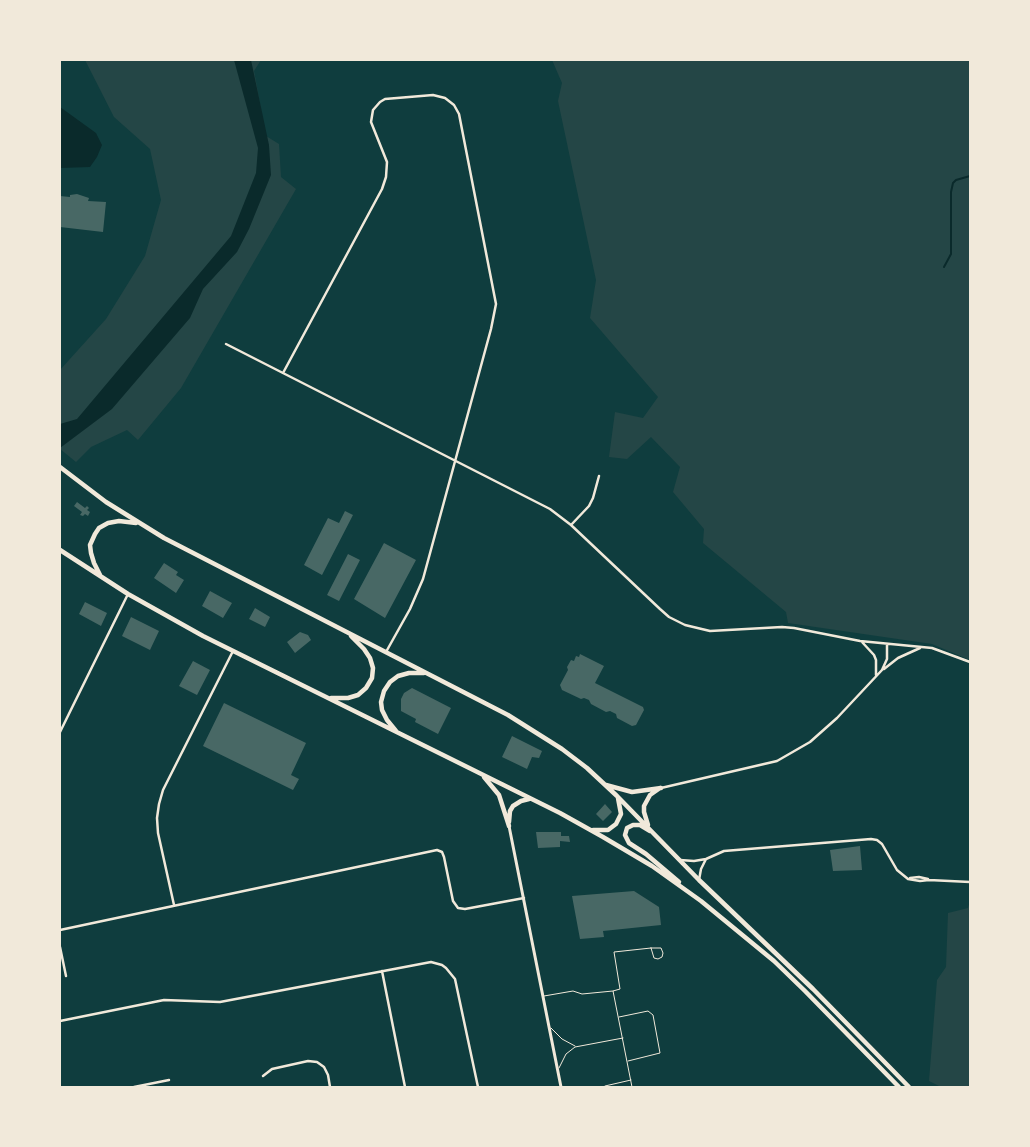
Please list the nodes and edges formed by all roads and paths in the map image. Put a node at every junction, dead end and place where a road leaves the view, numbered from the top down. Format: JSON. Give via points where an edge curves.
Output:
{"nodes":[{"id":1,"x":226,"y":344,"type":"dead end"},
{"id":2,"x":283,"y":373,"type":"junction"},
{"id":3,"x":456,"y":461,"type":"junction"},
{"id":4,"x":60,"y":467,"type":"edge"},
{"id":5,"x":599,"y":476,"type":"dead end"},
{"id":6,"x":137,"y":523,"type":"junction"},
{"id":7,"x":571,"y":525,"type":"junction"},
{"id":8,"x":60,"y":550,"type":"edge"},
{"id":9,"x":102,"y":577,"type":"junction"},
{"id":10,"x":128,"y":594,"type":"junction"},
{"id":11,"x":347,"y":632,"type":"junction"},
{"id":12,"x":860,"y":641,"type":"junction"},
{"id":13,"x":887,"y":644,"type":"junction"},
{"id":14,"x":921,"y":647,"type":"junction"},
{"id":15,"x":233,"y":651,"type":"junction"},
{"id":16,"x":386,"y":652,"type":"junction"},
{"id":17,"x":970,"y":662,"type":"edge"},
{"id":18,"x":882,"y":670,"type":"junction"},
{"id":19,"x":428,"y":673,"type":"junction"},
{"id":20,"x":875,"y":676,"type":"junction"},
{"id":21,"x":328,"y":698,"type":"junction"},
{"id":22,"x":60,"y":732,"type":"edge"},
{"id":23,"x":397,"y":732,"type":"junction"},
{"id":24,"x":481,"y":774,"type":"junction"},
{"id":25,"x":604,"y":784,"type":"junction"},
{"id":26,"x":661,"y":788,"type":"junction"},
{"id":27,"x":618,"y":796,"type":"junction"},
{"id":28,"x":531,"y":799,"type":"junction"},
{"id":29,"x":509,"y":826,"type":"junction"},
{"id":30,"x":649,"y":828,"type":"junction"},
{"id":31,"x":592,"y":830,"type":"junction"},
{"id":32,"x":653,"y":832,"type":"junction"},
{"id":33,"x":706,"y":859,"type":"junction"},
{"id":34,"x":680,"y":860,"type":"junction"},
{"id":35,"x":700,"y":880,"type":"junction"},
{"id":36,"x":970,"y":882,"type":"edge"},
{"id":37,"x":690,"y":894,"type":"junction"},
{"id":38,"x":524,"y":898,"type":"junction"},
{"id":39,"x":174,"y":905,"type":"junction"},
{"id":40,"x":60,"y":930,"type":"edge"},
{"id":41,"x":60,"y":946,"type":"edge"},
{"id":42,"x":651,"y":948,"type":"junction"},
{"id":43,"x":382,"y":971,"type":"junction"},
{"id":44,"x":66,"y":976,"type":"dead end"},
{"id":45,"x":613,"y":991,"type":"junction"},
{"id":46,"x":543,"y":996,"type":"junction"},
{"id":47,"x":618,"y":1017,"type":"junction"},
{"id":48,"x":60,"y":1021,"type":"edge"},
{"id":49,"x":549,"y":1026,"type":"junction"},
{"id":50,"x":622,"y":1038,"type":"junction"},
{"id":51,"x":576,"y":1047,"type":"junction"},
{"id":52,"x":627,"y":1061,"type":"junction"},
{"id":53,"x":558,"y":1072,"type":"junction"},
{"id":54,"x":263,"y":1076,"type":"dead end"},
{"id":55,"x":169,"y":1080,"type":"dead end"},
{"id":56,"x":631,"y":1080,"type":"junction"},
{"id":57,"x":605,"y":1086,"type":"edge"},
{"id":58,"x":134,"y":1087,"type":"edge"},
{"id":59,"x":330,"y":1087,"type":"edge"},
{"id":60,"x":405,"y":1087,"type":"edge"},
{"id":61,"x":478,"y":1087,"type":"edge"},
{"id":62,"x":561,"y":1087,"type":"edge"},
{"id":63,"x":632,"y":1087,"type":"edge"},
{"id":64,"x":899,"y":1087,"type":"edge"},
{"id":65,"x":909,"y":1087,"type":"edge"}],
"edges":[{"from":1,"to":2,"type":"street"},
{"from":2,"to":3,"type":"street"},
{"from":2,"to":3,"type":"street","via":[[382,189],[387,162],[371,122],[373,110],[385,99],[433,95],[445,98],[454,105],[458,114],[496,304]]},
{"from":3,"to":7,"type":"street","via":[[550,509]]},
{"from":3,"to":16,"type":"street","via":[[423,579]]},
{"from":4,"to":6,"type":"highway"},
{"from":5,"to":7,"type":"street","via":[[589,506]]},
{"from":6,"to":9,"type":"highway","via":[[108,523],[95,534],[91,553]]},
{"from":6,"to":11,"type":"highway"},
{"from":7,"to":12,"type":"street","via":[[669,617],[685,625],[719,632],[788,627]]},
{"from":8,"to":9,"type":"highway"},
{"from":9,"to":10,"type":"highway"},
{"from":10,"to":15,"type":"highway"},
{"from":10,"to":22,"type":"street"},
{"from":11,"to":16,"type":"highway"},
{"from":11,"to":21,"type":"highway","via":[[368,654],[373,674],[358,695],[344,699]]},
{"from":12,"to":13,"type":"street"},
{"from":12,"to":20,"type":"street","via":[[874,654]]},
{"from":13,"to":14,"type":"street"},
{"from":13,"to":18,"type":"street","via":[[887,659]]},
{"from":14,"to":17,"type":"street"},
{"from":14,"to":18,"type":"street"},
{"from":15,"to":21,"type":"highway"},
{"from":15,"to":39,"type":"street","via":[[159,804],[158,833]]},
{"from":16,"to":19,"type":"highway"},
{"from":18,"to":20,"type":"street"},
{"from":19,"to":23,"type":"highway","via":[[402,675],[385,688],[382,710]]},
{"from":19,"to":25,"type":"highway","via":[[529,727]]},
{"from":20,"to":26,"type":"street","via":[[824,730],[777,761]]},
{"from":21,"to":23,"type":"highway"},
{"from":23,"to":24,"type":"highway"},
{"from":24,"to":28,"type":"highway"},
{"from":24,"to":29,"type":"highway","via":[[499,796]]},
{"from":25,"to":26,"type":"highway","via":[[632,792]]},
{"from":25,"to":27,"type":"highway"},
{"from":26,"to":30,"type":"highway","via":[[650,796],[644,806]]},
{"from":27,"to":30,"type":"highway"},
{"from":27,"to":31,"type":"highway","via":[[621,811],[618,822],[608,830]]},
{"from":28,"to":29,"type":"highway","via":[[513,806]]},
{"from":28,"to":31,"type":"highway"},
{"from":29,"to":38,"type":"street"},
{"from":30,"to":32,"type":"highway"},
{"from":31,"to":37,"type":"highway"},
{"from":32,"to":34,"type":"highway"},
{"from":32,"to":37,"type":"highway","via":[[633,824],[625,835],[629,843],[670,872]]},
{"from":33,"to":34,"type":"street"},
{"from":33,"to":35,"type":"street"},
{"from":33,"to":36,"type":"street","via":[[724,851],[871,839],[882,844],[897,870],[908,879]]},
{"from":34,"to":35,"type":"highway"},
{"from":35,"to":65,"type":"highway"},
{"from":37,"to":64,"type":"highway","via":[[781,968]]},
{"from":38,"to":39,"type":"street","via":[[458,908],[453,901],[444,857],[437,850]]},
{"from":38,"to":46,"type":"street"},
{"from":39,"to":40,"type":"street"},
{"from":41,"to":44,"type":"street"},
{"from":42,"to":42,"type":"lane","via":[[654,958],[662,957],[664,953],[660,948]]},
{"from":42,"to":45,"type":"lane","via":[[614,952],[620,990]]},
{"from":43,"to":48,"type":"street","via":[[220,1002],[164,1000]]},
{"from":43,"to":60,"type":"street"},
{"from":43,"to":61,"type":"street","via":[[431,962],[442,965],[451,973],[457,986]]},
{"from":45,"to":46,"type":"lane","via":[[582,994],[573,991]]},
{"from":45,"to":47,"type":"lane"},
{"from":46,"to":49,"type":"street"},
{"from":47,"to":50,"type":"lane"},
{"from":47,"to":52,"type":"lane","via":[[648,1011],[653,1015],[660,1053]]},
{"from":49,"to":51,"type":"lane"},
{"from":49,"to":53,"type":"street"},
{"from":50,"to":51,"type":"lane"},
{"from":50,"to":52,"type":"lane"},
{"from":51,"to":53,"type":"lane","via":[[566,1054]]},
{"from":52,"to":56,"type":"lane"},
{"from":53,"to":62,"type":"street"},
{"from":54,"to":59,"type":"street","via":[[272,1068],[316,1062],[324,1067]]},
{"from":55,"to":58,"type":"street"},
{"from":56,"to":57,"type":"lane"},
{"from":56,"to":63,"type":"lane"}]}
